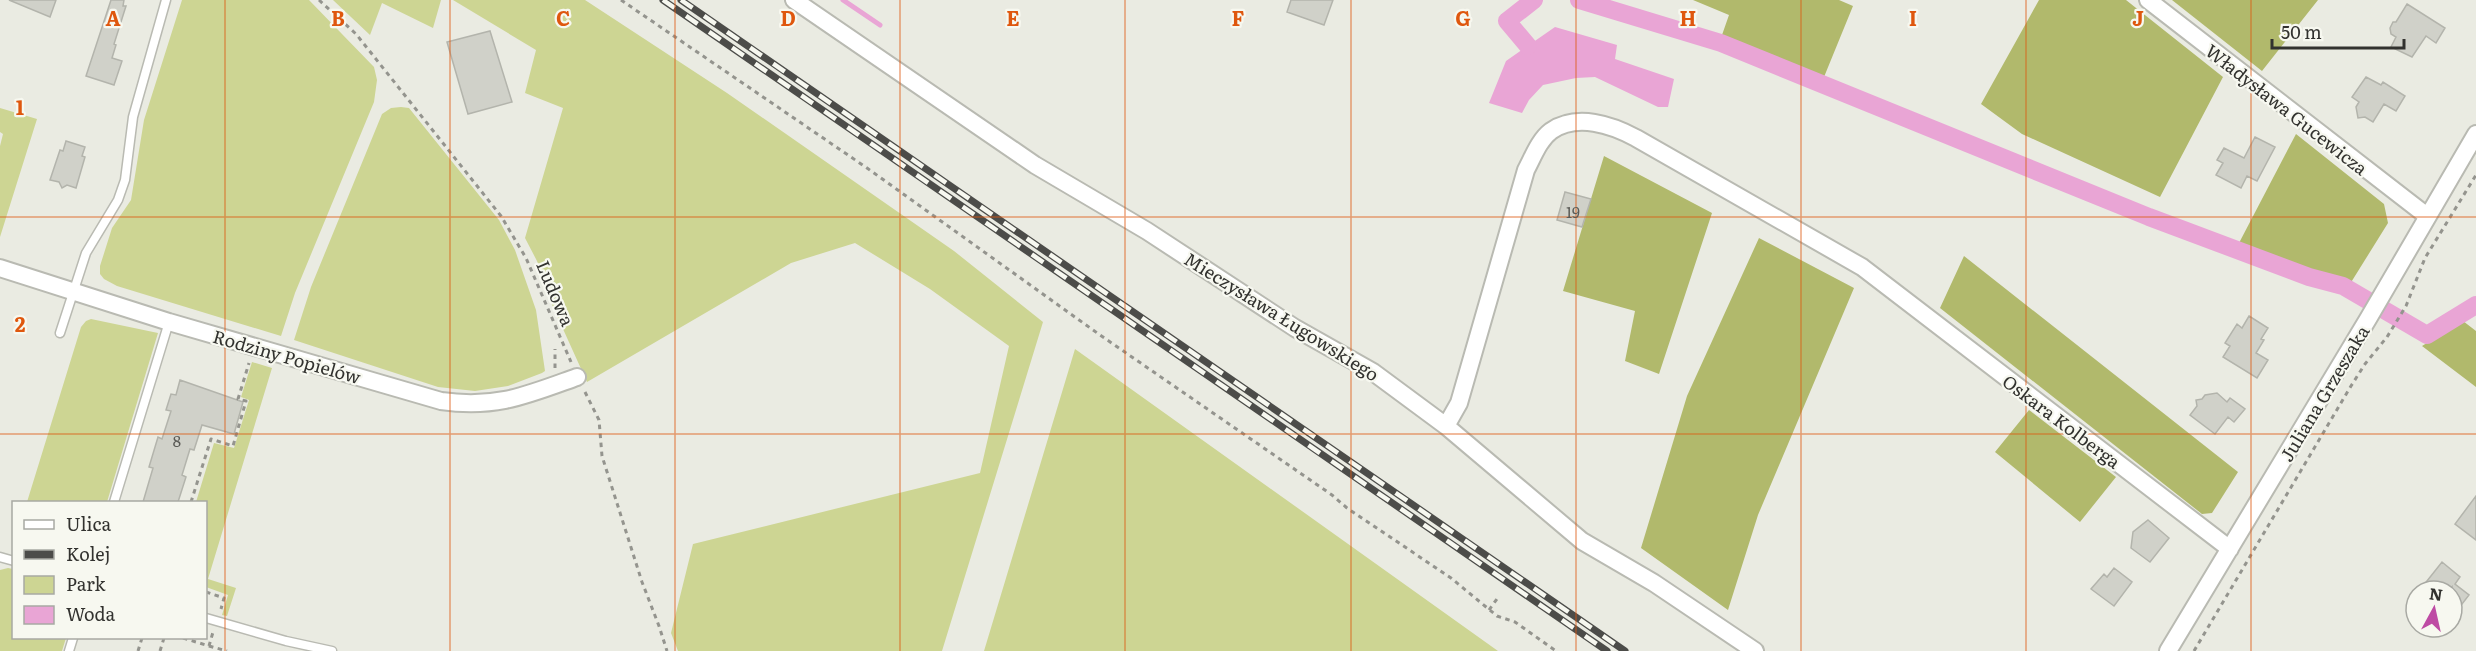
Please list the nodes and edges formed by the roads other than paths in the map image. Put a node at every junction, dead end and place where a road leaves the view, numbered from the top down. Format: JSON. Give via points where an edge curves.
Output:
{"nodes":[{"id":1,"x":166,"y":0,"type":"edge"},
{"id":2,"x":794,"y":0,"type":"edge"},
{"id":3,"x":2148,"y":0,"type":"edge"},
{"id":4,"x":2476,"y":134,"type":"edge"},
{"id":5,"x":2427,"y":216,"type":"junction"},
{"id":6,"x":0,"y":268,"type":"edge"},
{"id":7,"x":73,"y":290,"type":"junction"},
{"id":8,"x":169,"y":322,"type":"junction"},
{"id":9,"x":60,"y":333,"type":"dead end"},
{"id":10,"x":577,"y":377,"type":"road end"},
{"id":11,"x":1446,"y":426,"type":"junction"},
{"id":12,"x":114,"y":501,"type":"edge"},
{"id":13,"x":2230,"y":549,"type":"junction"},
{"id":14,"x":207,"y":618,"type":"edge"},
{"id":15,"x":332,"y":651,"type":"edge"},
{"id":16,"x":1755,"y":651,"type":"edge"},
{"id":17,"x":2168,"y":651,"type":"edge"}],
"edges":[{"from":1,"to":7,"type":"lane","via":[[133,117],[125,180],[118,200],[86,253]]},
{"from":2,"to":11,"type":"street","name":"Mieczysława Ługowskiego","via":[[1035,165],[1147,231],[1295,328],[1373,372]]},
{"from":3,"to":5,"type":"street","name":"Władysława Gucewicza"},
{"from":4,"to":5,"type":"street","name":"Juliana Grzeszaka"},
{"from":5,"to":13,"type":"street","name":"Juliana Grzeszaka"},
{"from":6,"to":7,"type":"street","name":"Rodziny Popielów"},
{"from":7,"to":8,"type":"street","name":"Rodziny Popielów"},
{"from":7,"to":9,"type":"lane"},
{"from":8,"to":10,"type":"street","name":"Rodziny Popielów","via":[[460,404],[504,402]]},
{"from":8,"to":12,"type":"lane"},
{"from":11,"to":13,"type":"street","name":"Oskara Kolberga","via":[[1459,403],[1526,170],[1539,145],[1552,131],[1567,124],[1603,124],[1862,267]]},
{"from":11,"to":16,"type":"street","name":"Mieczysława Ługowskiego","via":[[1582,541],[1654,583]]},
{"from":13,"to":17,"type":"street","name":"Juliana Grzeszaka"},
{"from":14,"to":15,"type":"lane"}]}
